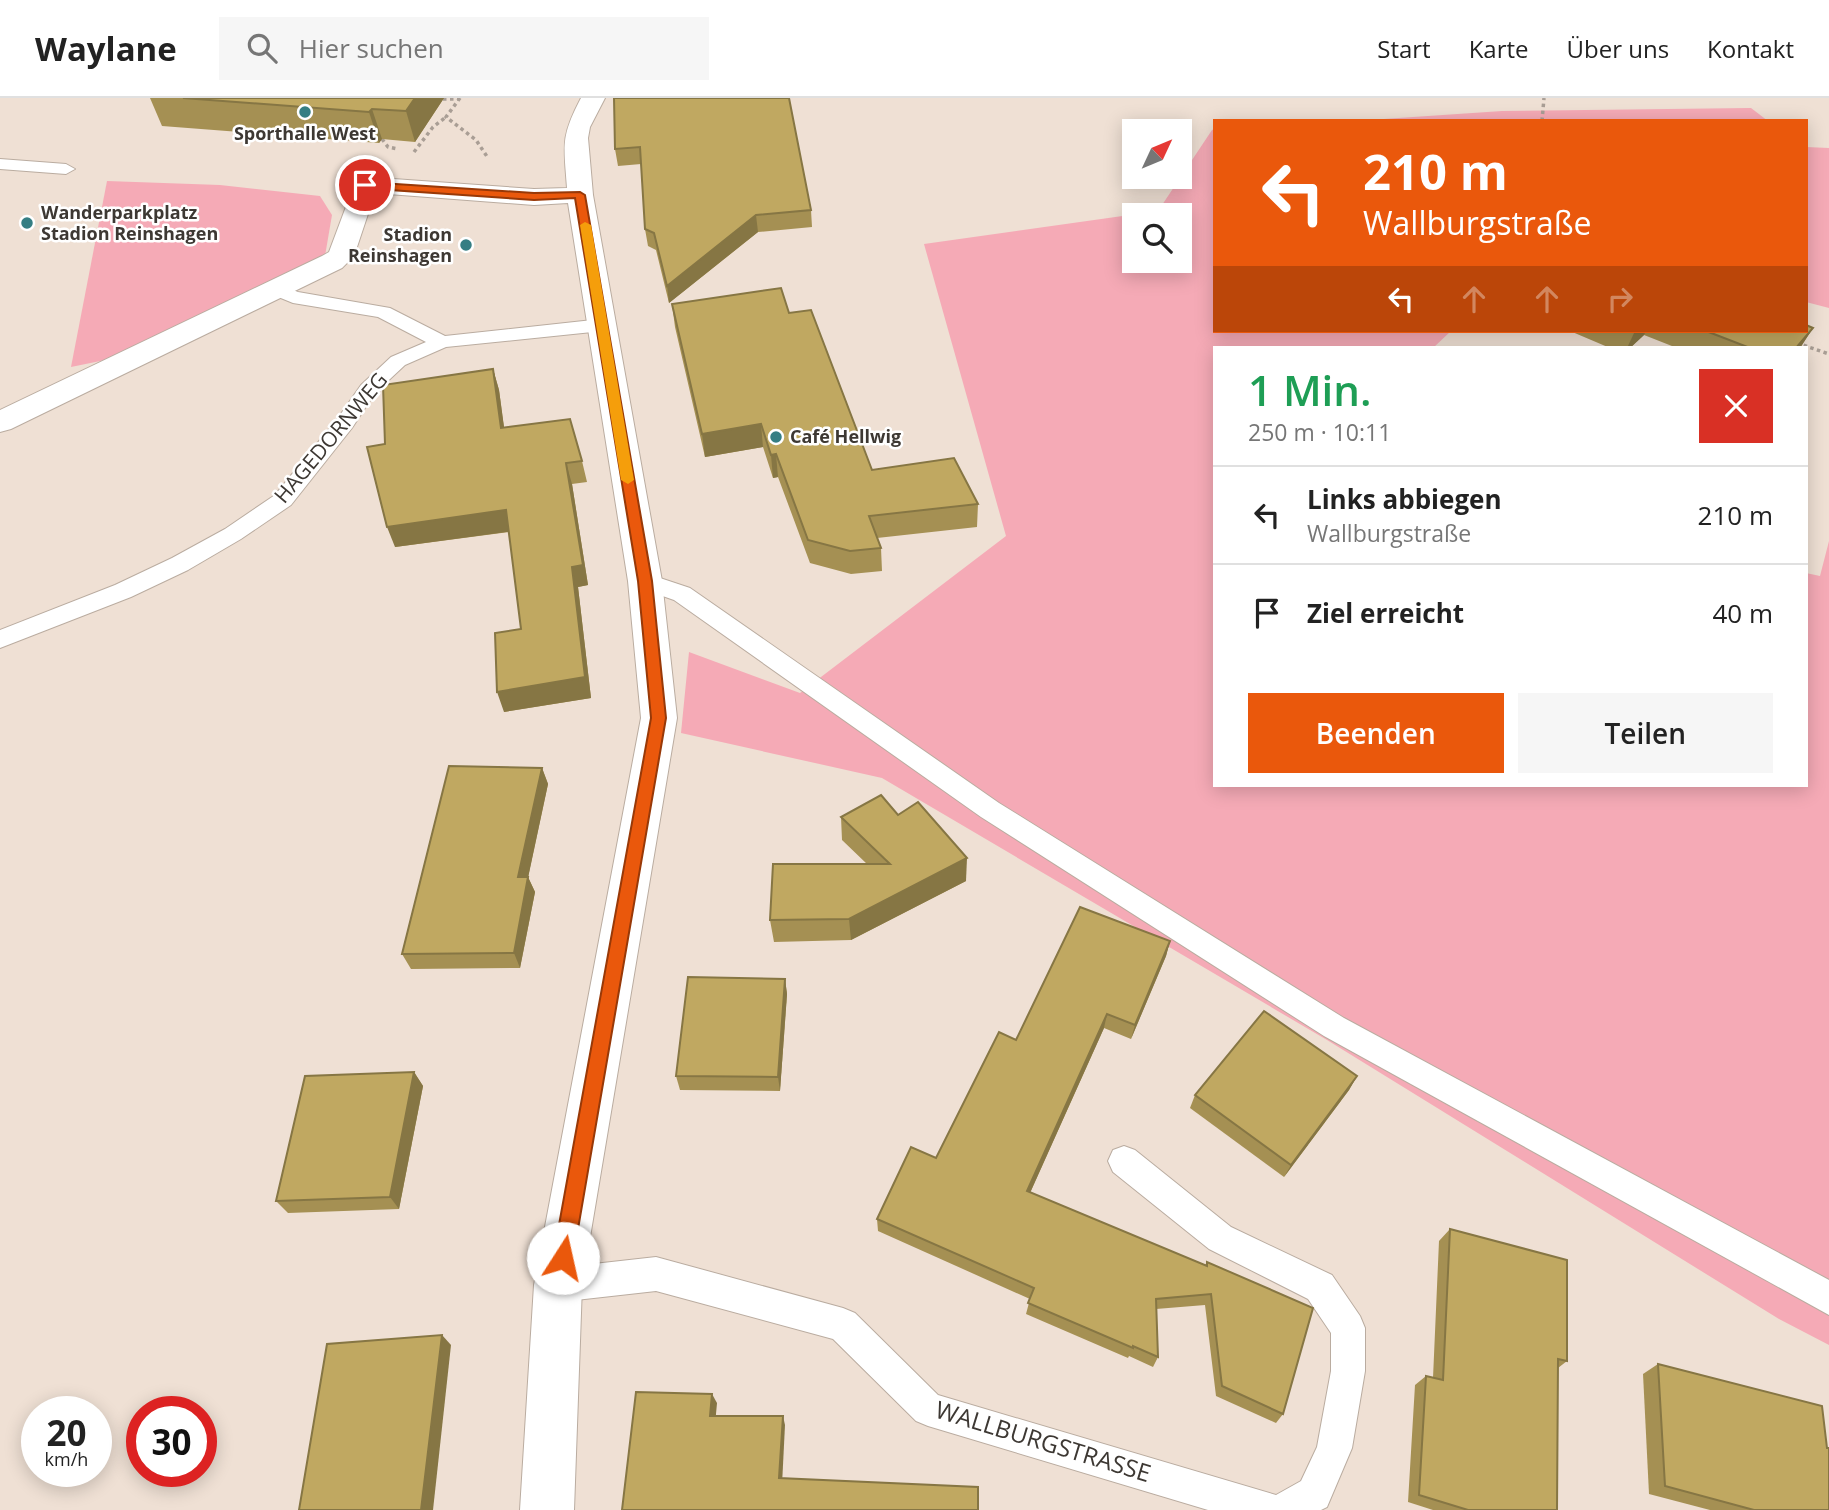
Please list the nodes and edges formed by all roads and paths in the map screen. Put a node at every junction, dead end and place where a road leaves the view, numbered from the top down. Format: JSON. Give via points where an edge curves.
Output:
{"nodes":[{"id":1,"x":593,"y":98,"type":"edge"},
{"id":2,"x":1544,"y":98,"type":"edge"},
{"id":3,"x":443,"y":99,"type":"edge"},
{"id":4,"x":460,"y":99,"type":"edge"},
{"id":5,"x":1542,"y":119,"type":"edge"},
{"id":6,"x":382,"y":139,"type":"edge"},
{"id":7,"x":415,"y":150,"type":"dead end"},
{"id":8,"x":0,"y":164,"type":"edge"},
{"id":9,"x":66,"y":169,"type":"dead end"},
{"id":10,"x":491,"y":194,"type":"junction"},
{"id":11,"x":580,"y":195,"type":"junction"},
{"id":12,"x":278,"y":290,"type":"junction"},
{"id":13,"x":602,"y":325,"type":"junction"},
{"id":14,"x":442,"y":342,"type":"junction"},
{"id":15,"x":1794,"y":342,"type":"edge"},
{"id":16,"x":1806,"y":346,"type":"edge"},
{"id":17,"x":1808,"y":347,"type":"edge"},
{"id":18,"x":1829,"y":354,"type":"edge"},
{"id":19,"x":0,"y":422,"type":"edge"},
{"id":20,"x":645,"y":581,"type":"junction"},
{"id":21,"x":0,"y":639,"type":"edge"},
{"id":22,"x":1124,"y":1161,"type":"dead end"},
{"id":23,"x":558,"y":1285,"type":"junction"},
{"id":24,"x":1829,"y":1298,"type":"edge"},
{"id":25,"x":547,"y":1510,"type":"edge"},
{"id":26,"x":1269,"y":1510,"type":"edge"},
{"id":27,"x":1284,"y":1510,"type":"edge"}],
"edges":[{"from":1,"to":11,"type":"street","via":[[576,138]]},
{"from":2,"to":5,"type":"path"},
{"from":3,"to":4,"type":"path"},
{"from":4,"to":10,"type":"path","via":[[446,117],[477,140],[488,156]]},
{"from":6,"to":7,"type":"path","via":[[388,147]]},
{"from":8,"to":9,"type":"lane"},
{"from":10,"to":11,"type":"street"},
{"from":10,"to":12,"type":"street","via":[[365,185],[341,256]]},
{"from":11,"to":13,"type":"street"},
{"from":12,"to":14,"type":"lane","via":[[293,297],[383,312]]},
{"from":12,"to":19,"type":"street"},
{"from":13,"to":14,"type":"lane","name":"HAGEDORNWEG"},
{"from":13,"to":20,"type":"street"},
{"from":14,"to":21,"type":"lane","name":"HAGEDORNWEG","via":[[398,360],[368,389],[283,500],[233,534],[123,591]]},
{"from":15,"to":16,"type":"path"},
{"from":17,"to":18,"type":"path"},
{"from":20,"to":23,"type":"street","via":[[659,718]]},
{"from":20,"to":24,"type":"lane","via":[[682,594],[990,810],[1334,1027]]},
{"from":22,"to":27,"type":"lane","via":[[1220,1238],[1320,1287],[1348,1328],[1349,1371],[1334,1448],[1314,1494]]},
{"from":23,"to":25,"type":"street"},
{"from":23,"to":26,"type":"lane","name":"WALLBURGSTRASSE","via":[[656,1274],[843,1325],[928,1409]]}]}
